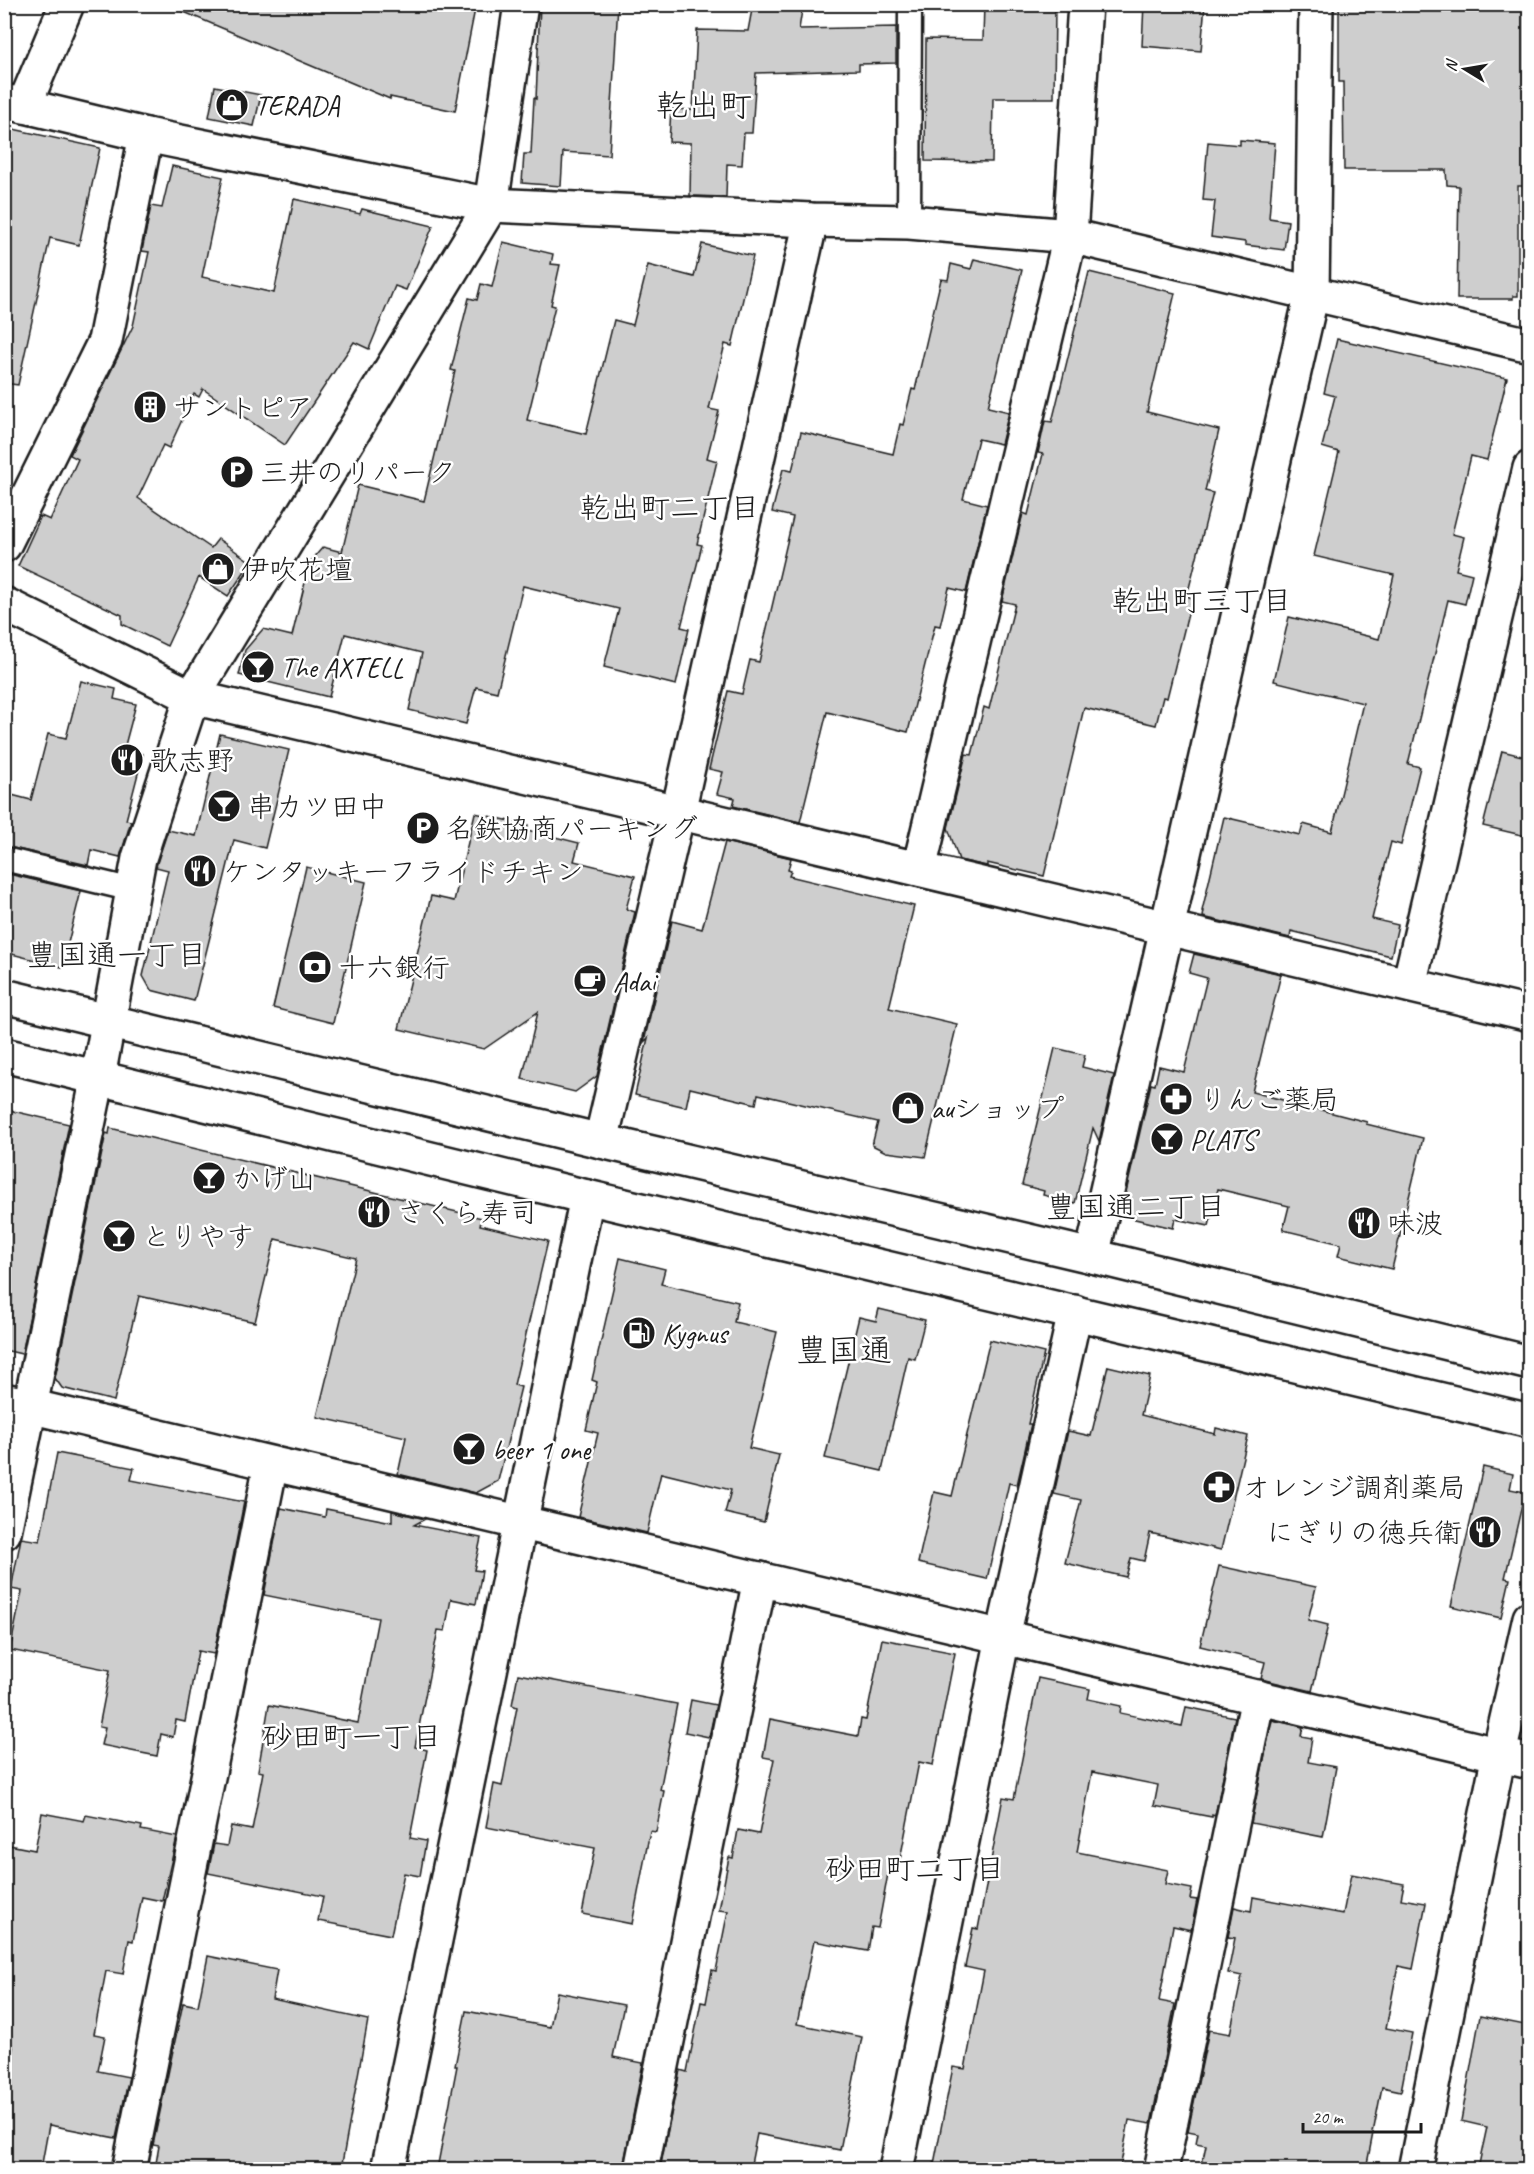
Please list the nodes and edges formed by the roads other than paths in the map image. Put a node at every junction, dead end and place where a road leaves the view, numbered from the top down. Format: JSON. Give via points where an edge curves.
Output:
{"nodes":[{"id":1,"x":67,"y":4,"type":"edge"},
{"id":2,"x":521,"y":4,"type":"edge"},
{"id":3,"x":910,"y":4,"type":"edge"},
{"id":4,"x":1085,"y":4,"type":"edge"},
{"id":5,"x":1316,"y":4,"type":"edge"},
{"id":6,"x":14,"y":104,"type":"edge"},
{"id":7,"x":146,"y":135,"type":"junction"},
{"id":8,"x":491,"y":205,"type":"junction"},
{"id":9,"x":811,"y":220,"type":"junction"},
{"id":10,"x":909,"y":222,"type":"junction"},
{"id":11,"x":1070,"y":236,"type":"junction"},
{"id":12,"x":1312,"y":293,"type":"junction"},
{"id":13,"x":1530,"y":345,"type":"edge"},
{"id":14,"x":1530,"y":468,"type":"edge"},
{"id":15,"x":4,"y":545,"type":"edge"},
{"id":16,"x":4,"y":604,"type":"edge"},
{"id":17,"x":192,"y":697,"type":"junction"},
{"id":18,"x":678,"y":812,"type":"junction"},
{"id":19,"x":4,"y":859,"type":"edge"},
{"id":20,"x":919,"y":869,"type":"junction"},
{"id":21,"x":133,"y":890,"type":"junction"},
{"id":22,"x":1166,"y":928,"type":"junction"},
{"id":23,"x":1409,"y":985,"type":"junction"},
{"id":24,"x":4,"y":996,"type":"edge"},
{"id":25,"x":1529,"y":1009,"type":"edge"},
{"id":26,"x":108,"y":1022,"type":"junction"},
{"id":27,"x":4,"y":1055,"type":"edge"},
{"id":28,"x":98,"y":1077,"type":"junction"},
{"id":29,"x":601,"y":1141,"type":"junction"},
{"id":30,"x":587,"y":1197,"type":"junction"},
{"id":31,"x":1092,"y":1256,"type":"junction"},
{"id":32,"x":1076,"y":1312,"type":"junction"},
{"id":33,"x":1530,"y":1363,"type":"edge"},
{"id":34,"x":17,"y":1403,"type":"edge"},
{"id":35,"x":1530,"y":1420,"type":"edge"},
{"id":36,"x":272,"y":1464,"type":"junction"},
{"id":37,"x":520,"y":1522,"type":"junction"},
{"id":38,"x":4,"y":1532,"type":"edge"},
{"id":39,"x":760,"y":1580,"type":"junction"},
{"id":40,"x":1530,"y":1618,"type":"edge"},
{"id":41,"x":1003,"y":1637,"type":"junction"},
{"id":42,"x":1258,"y":1697,"type":"junction"},
{"id":43,"x":1514,"y":1758,"type":"edge"},
{"id":44,"x":129,"y":2169,"type":"edge"},
{"id":45,"x":388,"y":2169,"type":"edge"},
{"id":46,"x":641,"y":2169,"type":"edge"},
{"id":47,"x":896,"y":2169,"type":"edge"},
{"id":48,"x":1161,"y":2169,"type":"edge"},
{"id":49,"x":1415,"y":2169,"type":"edge"}],
"edges":[{"from":1,"to":6,"type":"street"},
{"from":2,"to":8,"type":"street"},
{"from":3,"to":10,"type":"lane"},
{"from":4,"to":11,"type":"street"},
{"from":5,"to":12,"type":"street"},
{"from":6,"to":7,"type":"street"},
{"from":7,"to":8,"type":"street"},
{"from":7,"to":15,"type":"street","via":[[105,341]]},
{"from":8,"to":9,"type":"street"},
{"from":8,"to":17,"type":"street"},
{"from":9,"to":10,"type":"street"},
{"from":9,"to":18,"type":"street"},
{"from":10,"to":11,"type":"street"},
{"from":11,"to":12,"type":"street"},
{"from":11,"to":20,"type":"street"},
{"from":12,"to":13,"type":"street"},
{"from":12,"to":22,"type":"street"},
{"from":14,"to":23,"type":"street"},
{"from":16,"to":17,"type":"street"},
{"from":17,"to":18,"type":"street"},
{"from":17,"to":21,"type":"street"},
{"from":18,"to":20,"type":"street"},
{"from":18,"to":29,"type":"street"},
{"from":19,"to":21,"type":"lane"},
{"from":20,"to":22,"type":"street"},
{"from":21,"to":26,"type":"street"},
{"from":22,"to":23,"type":"street"},
{"from":22,"to":31,"type":"street"},
{"from":23,"to":25,"type":"street"},
{"from":24,"to":26,"type":"street"},
{"from":26,"to":28,"type":"street"},
{"from":26,"to":29,"type":"street"},
{"from":27,"to":28,"type":"street"},
{"from":28,"to":30,"type":"street"},
{"from":28,"to":34,"type":"street"},
{"from":29,"to":31,"type":"street"},
{"from":30,"to":32,"type":"street"},
{"from":30,"to":37,"type":"street"},
{"from":31,"to":33,"type":"street"},
{"from":32,"to":35,"type":"street"},
{"from":32,"to":41,"type":"street"},
{"from":34,"to":36,"type":"street"},
{"from":34,"to":38,"type":"street"},
{"from":36,"to":37,"type":"street"},
{"from":36,"to":44,"type":"street"},
{"from":37,"to":39,"type":"street"},
{"from":37,"to":45,"type":"street"},
{"from":39,"to":41,"type":"street"},
{"from":39,"to":46,"type":"street"},
{"from":40,"to":43,"type":"street"},
{"from":41,"to":42,"type":"street"},
{"from":41,"to":47,"type":"street"},
{"from":42,"to":43,"type":"street"},
{"from":42,"to":48,"type":"street"},
{"from":43,"to":49,"type":"street"}]}
